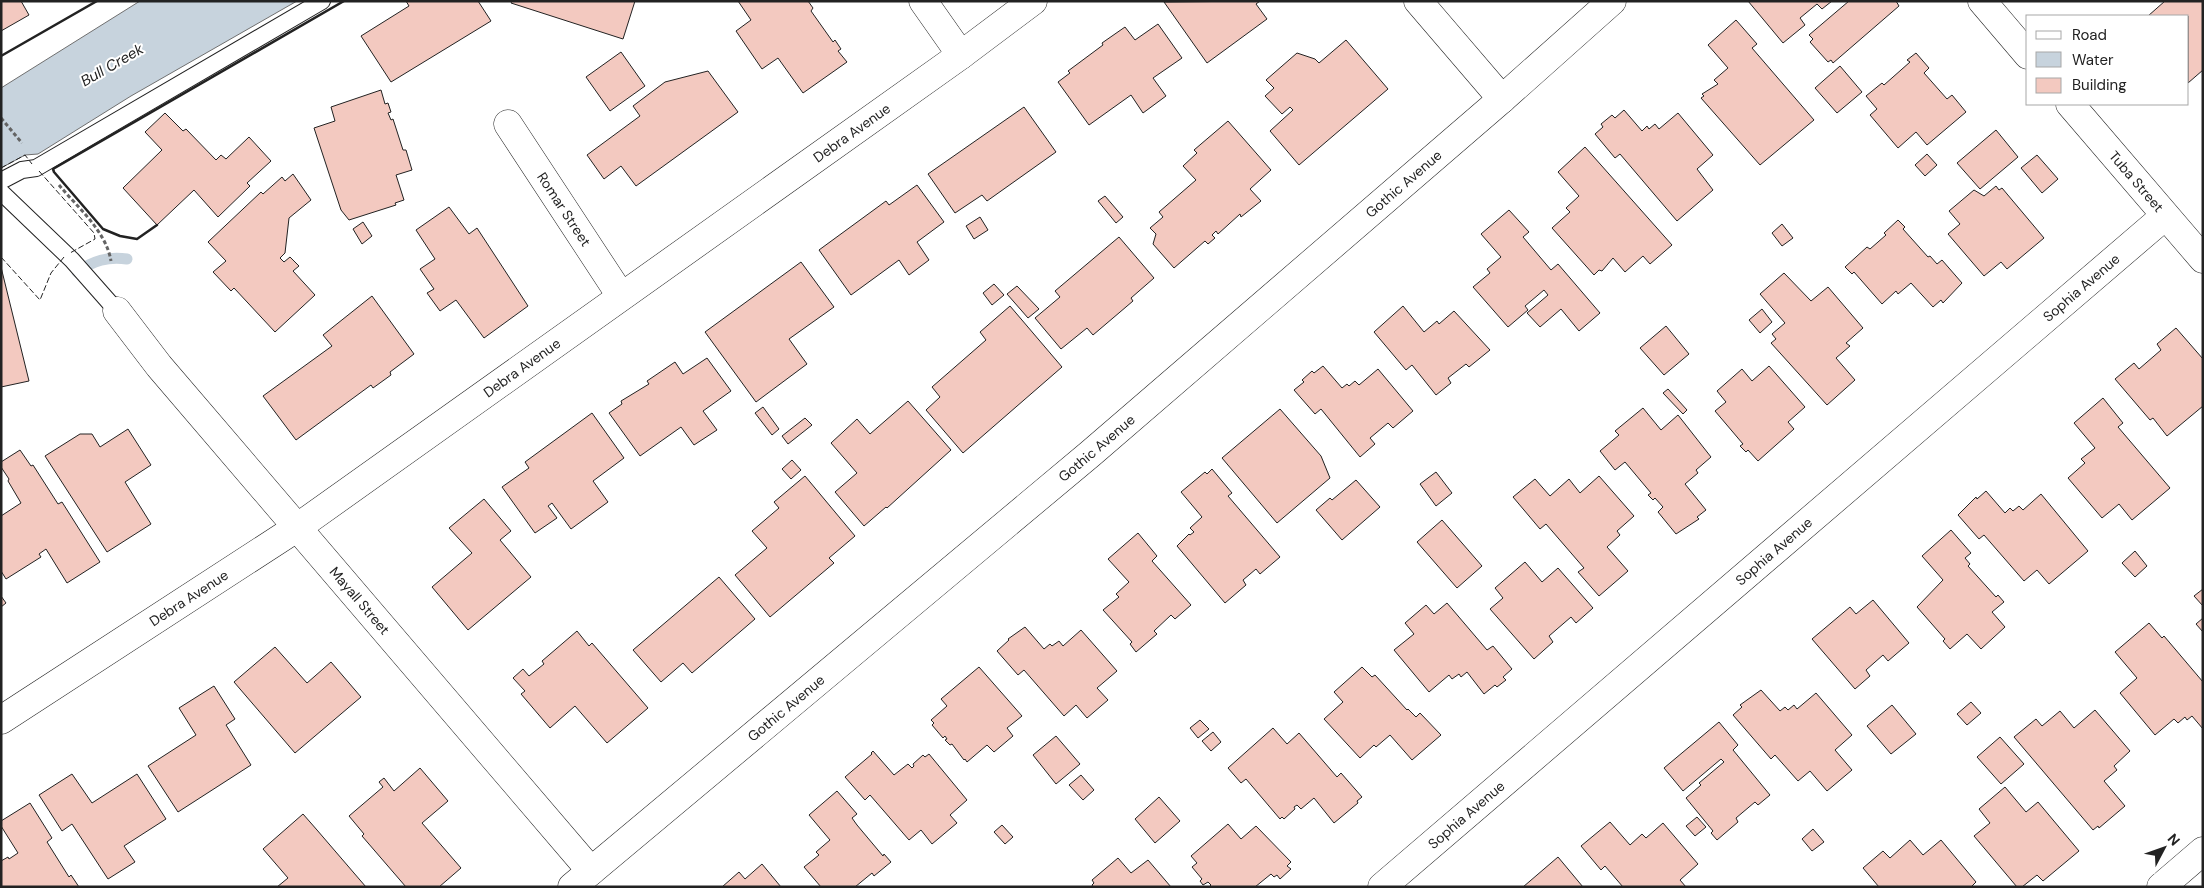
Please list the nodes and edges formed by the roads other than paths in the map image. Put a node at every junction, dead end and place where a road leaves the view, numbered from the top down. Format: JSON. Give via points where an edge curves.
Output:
{"nodes":[{"id":1,"x":322,"y":1,"type":"edge"},
{"id":2,"x":922,"y":1,"type":"edge"},
{"id":3,"x":1033,"y":1,"type":"edge"},
{"id":4,"x":1418,"y":1,"type":"edge"},
{"id":5,"x":1612,"y":1,"type":"edge"},
{"id":6,"x":1982,"y":1,"type":"edge"},
{"id":7,"x":2026,"y":53,"type":"edge"},
{"id":8,"x":961,"y":55,"type":"junction"},
{"id":9,"x":1502,"y":99,"type":"junction"},
{"id":10,"x":2071,"y":105,"type":"edge"},
{"id":11,"x":508,"y":124,"type":"dead end"},
{"id":12,"x":1,"y":181,"type":"edge"},
{"id":13,"x":1,"y":192,"type":"edge"},
{"id":14,"x":2165,"y":216,"type":"junction"},
{"id":15,"x":2203,"y":259,"type":"edge"},
{"id":16,"x":621,"y":296,"type":"junction"},
{"id":17,"x":117,"y":311,"type":"joint"},
{"id":18,"x":298,"y":527,"type":"junction"},
{"id":19,"x":1,"y":720,"type":"edge"},
{"id":20,"x":2203,"y":851,"type":"edge"},
{"id":21,"x":590,"y":881,"type":"edge"},
{"id":22,"x":1382,"y":887,"type":"edge"},
{"id":23,"x":2161,"y":887,"type":"edge"}],
"edges":[{"from":1,"to":12,"type":"lane","via":[[39,163],[36,168],[22,170]]},
{"from":2,"to":8,"type":"street"},
{"from":3,"to":8,"type":"street","name":"Debra Avenue"},
{"from":4,"to":9,"type":"street"},
{"from":5,"to":9,"type":"street","name":"Gothic Avenue"},
{"from":6,"to":7,"type":"street"},
{"from":8,"to":16,"type":"street","name":"Debra Avenue"},
{"from":9,"to":21,"type":"street","name":"Gothic Avenue"},
{"from":10,"to":14,"type":"street","name":"Tuba Street"},
{"from":11,"to":16,"type":"street","name":"Romar Street"},
{"from":13,"to":17,"type":"lane","via":[[77,264]]},
{"from":14,"to":15,"type":"street","name":"Tuba Street"},
{"from":14,"to":22,"type":"street","name":"Sophia Avenue"},
{"from":16,"to":18,"type":"street","name":"Debra Avenue"},
{"from":17,"to":18,"type":"street","name":"Mayall Street"},
{"from":18,"to":19,"type":"street","name":"Debra Avenue"},
{"from":18,"to":21,"type":"street","name":"Mayall Street"},
{"from":20,"to":23,"type":"street"}]}
